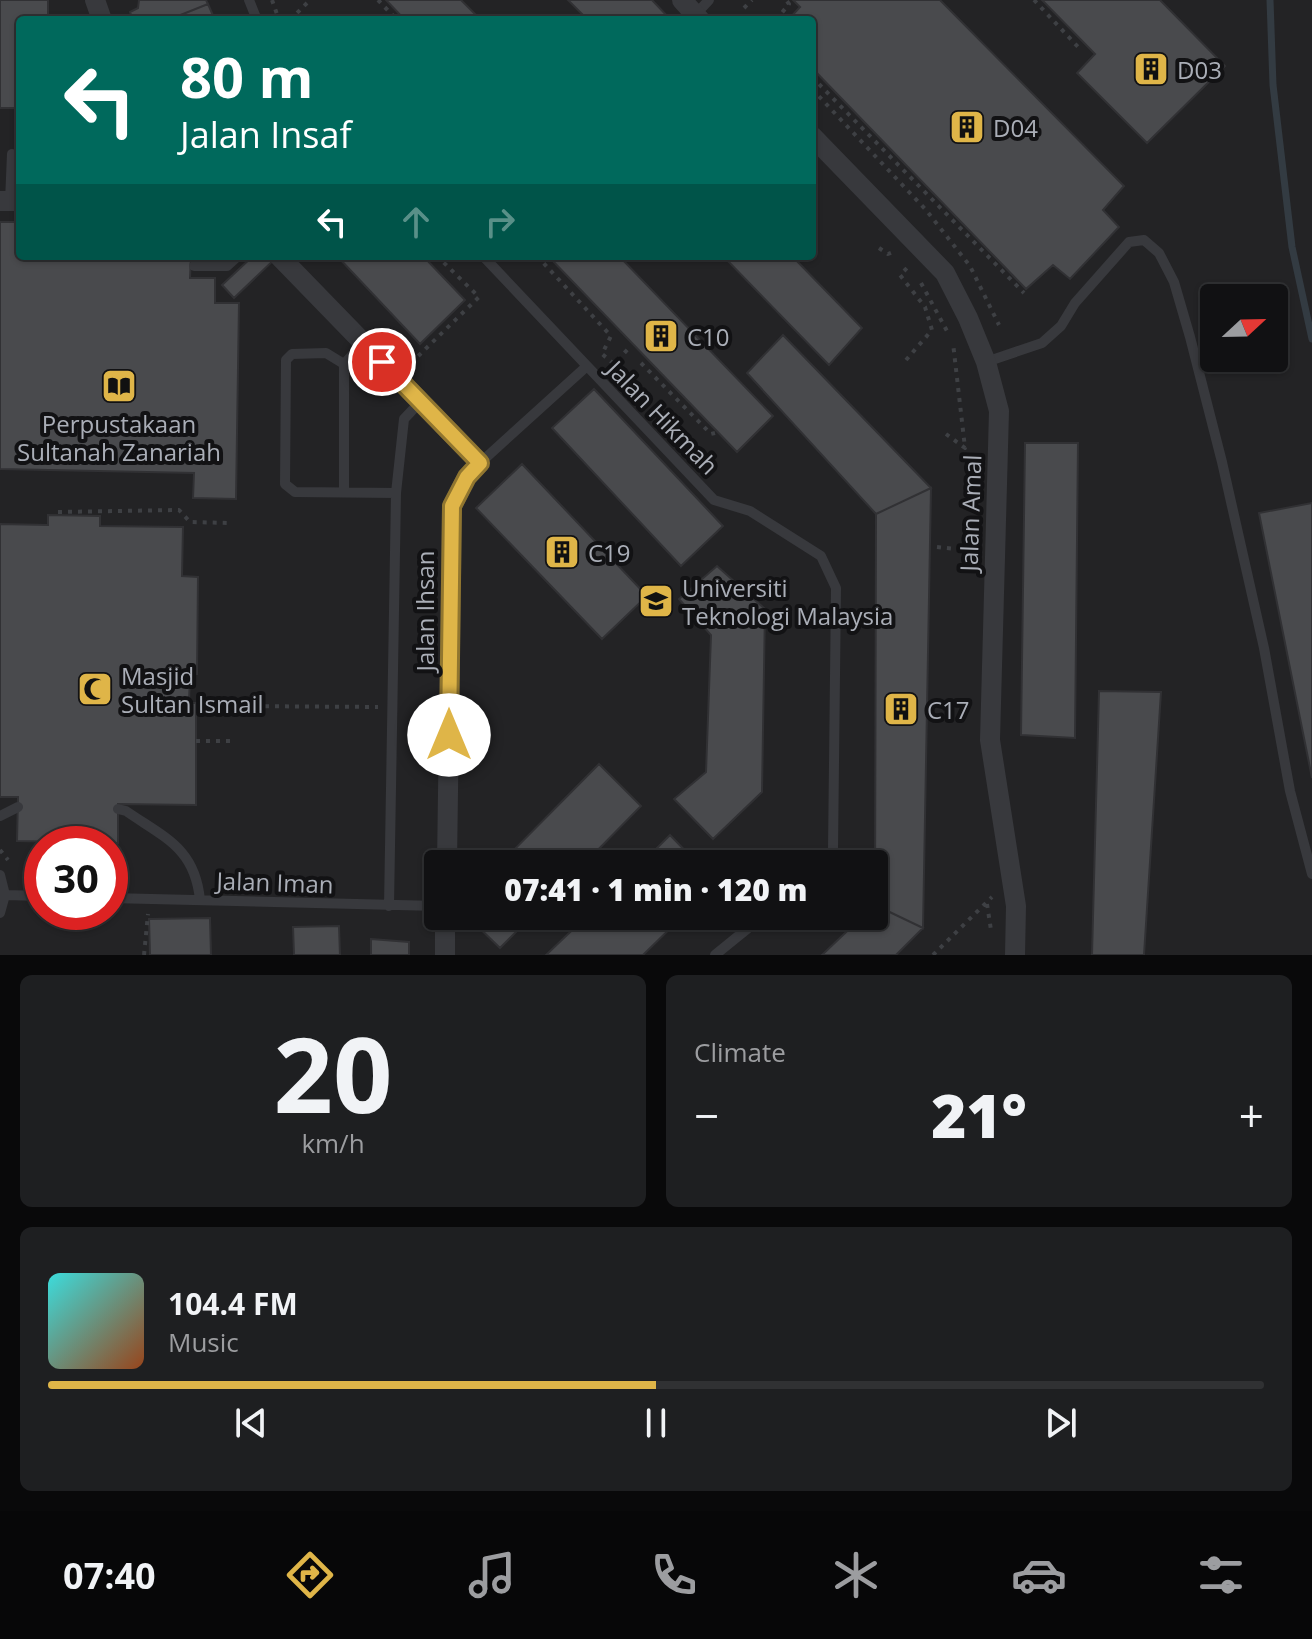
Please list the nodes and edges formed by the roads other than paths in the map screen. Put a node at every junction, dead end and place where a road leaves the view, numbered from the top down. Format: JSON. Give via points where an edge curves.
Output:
{"nodes":[{"id":1,"x":816,"y":140,"type":"edge"},
{"id":2,"x":12,"y":154,"type":"dead end"},
{"id":3,"x":10,"y":201,"type":"edge"},
{"id":4,"x":234,"y":260,"type":"edge"},
{"id":5,"x":283,"y":260,"type":"edge"},
{"id":6,"x":487,"y":260,"type":"edge"},
{"id":7,"x":194,"y":266,"type":"dead end"},
{"id":8,"x":363,"y":343,"type":"junction"},
{"id":9,"x":986,"y":362,"type":"junction"},
{"id":10,"x":344,"y":364,"type":"junction"},
{"id":11,"x":587,"y":366,"type":"junction"},
{"id":12,"x":420,"y":402,"type":"junction"},
{"id":13,"x":480,"y":463,"type":"junction"},
{"id":14,"x":344,"y":492,"type":"junction"},
{"id":15,"x":396,"y":493,"type":"junction"},
{"id":16,"x":18,"y":807,"type":"dead end"},
{"id":17,"x":118,"y":809,"type":"dead end"},
{"id":18,"x":0,"y":816,"type":"edge"},
{"id":19,"x":447,"y":850,"type":"edge"},
{"id":20,"x":833,"y":850,"type":"edge"},
{"id":21,"x":1312,"y":874,"type":"edge"},
{"id":22,"x":0,"y":875,"type":"edge"},
{"id":23,"x":5,"y":895,"type":"junction"},
{"id":24,"x":24,"y":896,"type":"edge"},
{"id":25,"x":128,"y":898,"type":"edge"},
{"id":26,"x":200,"y":900,"type":"junction"},
{"id":27,"x":389,"y":906,"type":"junction"},
{"id":28,"x":424,"y":906,"type":"edge"},
{"id":29,"x":0,"y":913,"type":"edge"},
{"id":30,"x":445,"y":930,"type":"edge"},
{"id":31,"x":746,"y":930,"type":"edge"},
{"id":32,"x":445,"y":955,"type":"edge"},
{"id":33,"x":715,"y":955,"type":"edge"},
{"id":34,"x":1015,"y":955,"type":"edge"}],
"edges":[{"from":1,"to":9,"type":"street","name":"Jalan Amal","via":[[945,273]]},
{"from":2,"to":3,"type":"lane"},
{"from":4,"to":7,"type":"lane","via":[[227,266]]},
{"from":5,"to":8,"type":"street"},
{"from":6,"to":11,"type":"lane","name":"Jalan Hikmah"},
{"from":8,"to":10,"type":"lane"},
{"from":8,"to":12,"type":"street"},
{"from":9,"to":21,"type":"lane","via":[[1042,343],[1129,242],[1144,240],[1159,253],[1174,282],[1222,462]]},
{"from":9,"to":34,"type":"street","name":"Jalan Amal","via":[[999,411],[990,740],[1016,906]]},
{"from":10,"to":14,"type":"lane"},
{"from":10,"to":14,"type":"lane","via":[[326,353],[292,354],[286,360],[285,484],[295,492]]},
{"from":11,"to":13,"type":"lane"},
{"from":11,"to":20,"type":"lane","name":"Jalan Hikmah","via":[[714,500],[750,511],[821,556],[836,588]]},
{"from":12,"to":13,"type":"street"},
{"from":12,"to":15,"type":"lane","via":[[404,419]]},
{"from":13,"to":19,"type":"street","name":"Jalan Ihsan","via":[[452,506]]},
{"from":14,"to":15,"type":"lane"},
{"from":15,"to":27,"type":"lane"},
{"from":16,"to":18,"type":"lane"},
{"from":17,"to":26,"type":"lane","via":[[184,854],[194,868]]},
{"from":22,"to":23,"type":"lane"},
{"from":23,"to":24,"type":"lane"},
{"from":23,"to":29,"type":"lane"},
{"from":25,"to":26,"type":"lane","name":"Jalan Iman"},
{"from":26,"to":27,"type":"lane","name":"Jalan Iman"},
{"from":27,"to":28,"type":"lane","name":"Jalan Iman"},
{"from":30,"to":32,"type":"street"},
{"from":31,"to":33,"type":"lane"}]}
